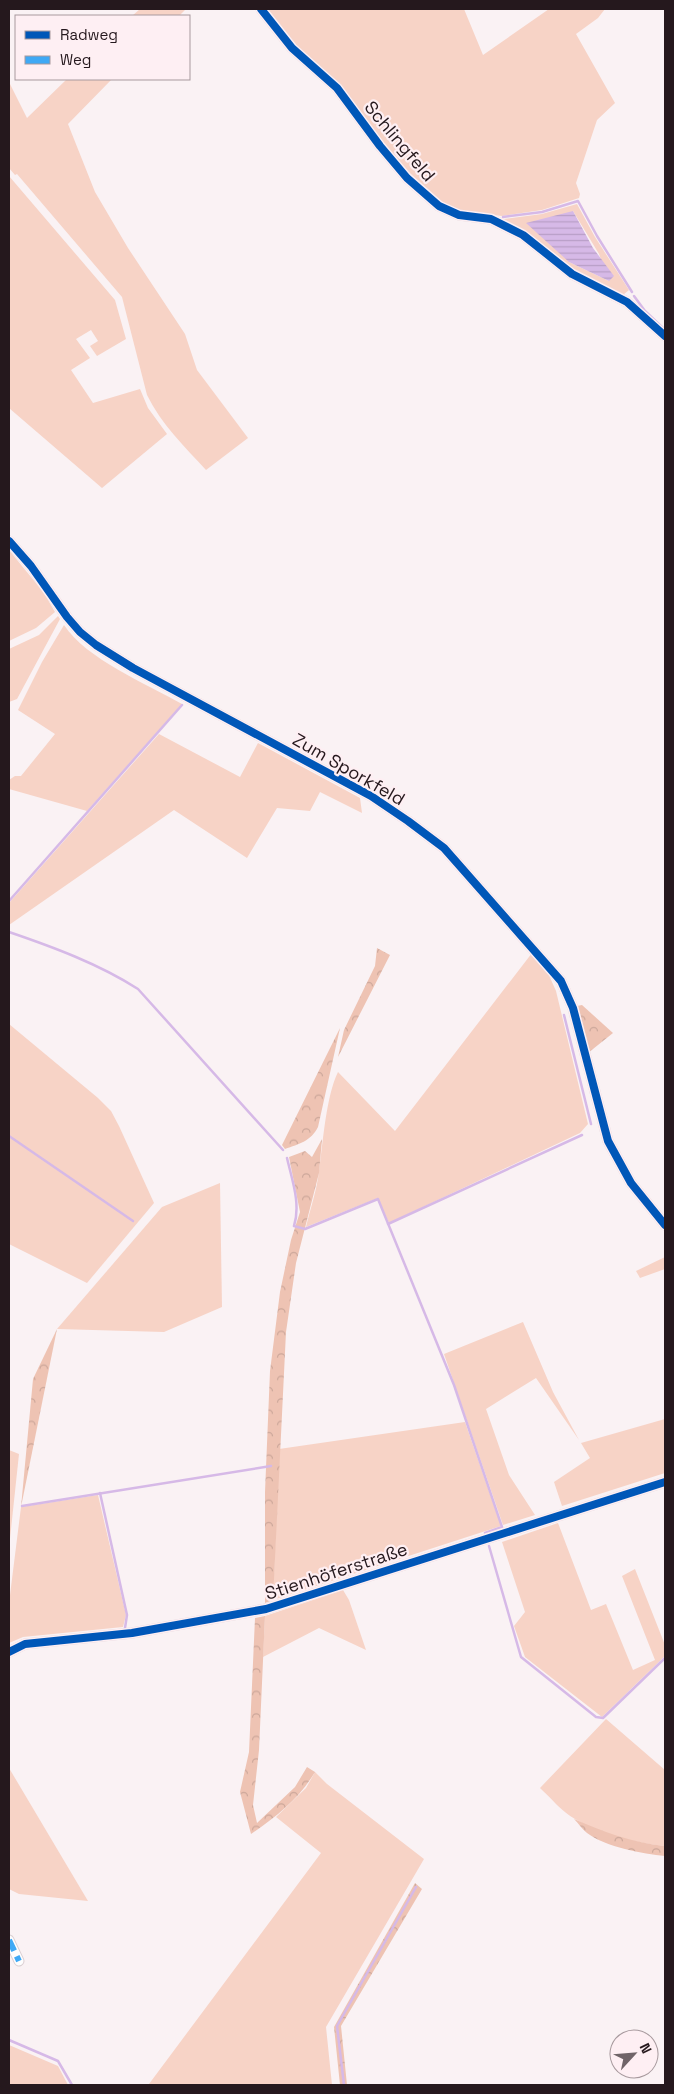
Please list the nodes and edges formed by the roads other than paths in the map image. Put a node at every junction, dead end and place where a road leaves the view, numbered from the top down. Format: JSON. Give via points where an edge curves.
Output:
{"nodes":[{"id":1,"x":261,"y":9,"type":"edge"},
{"id":2,"x":665,"y":336,"type":"edge"},
{"id":3,"x":9,"y":541,"type":"edge"},
{"id":4,"x":665,"y":1225,"type":"edge"},
{"id":5,"x":665,"y":1482,"type":"edge"},
{"id":6,"x":9,"y":1652,"type":"edge"},
{"id":7,"x":9,"y":1940,"type":"edge"},
{"id":8,"x":19,"y":1962,"type":"dead end"}],
"edges":[{"from":1,"to":2,"type":"street","name":"Schlingfeld","via":[[292,48],[338,88],[380,146],[422,193],[459,215],[491,219],[523,235],[572,274],[627,302]]},
{"from":3,"to":4,"type":"street","name":"Zum Sporkfeld","via":[[32,566],[72,624],[96,645],[371,796],[415,825],[456,859],[562,981],[573,1008],[608,1141],[631,1183]]},
{"from":5,"to":6,"type":"street","name":"Stienhöferstraße","via":[[256,1612],[132,1633],[25,1644]]},
{"from":7,"to":8,"type":"street"}]}
